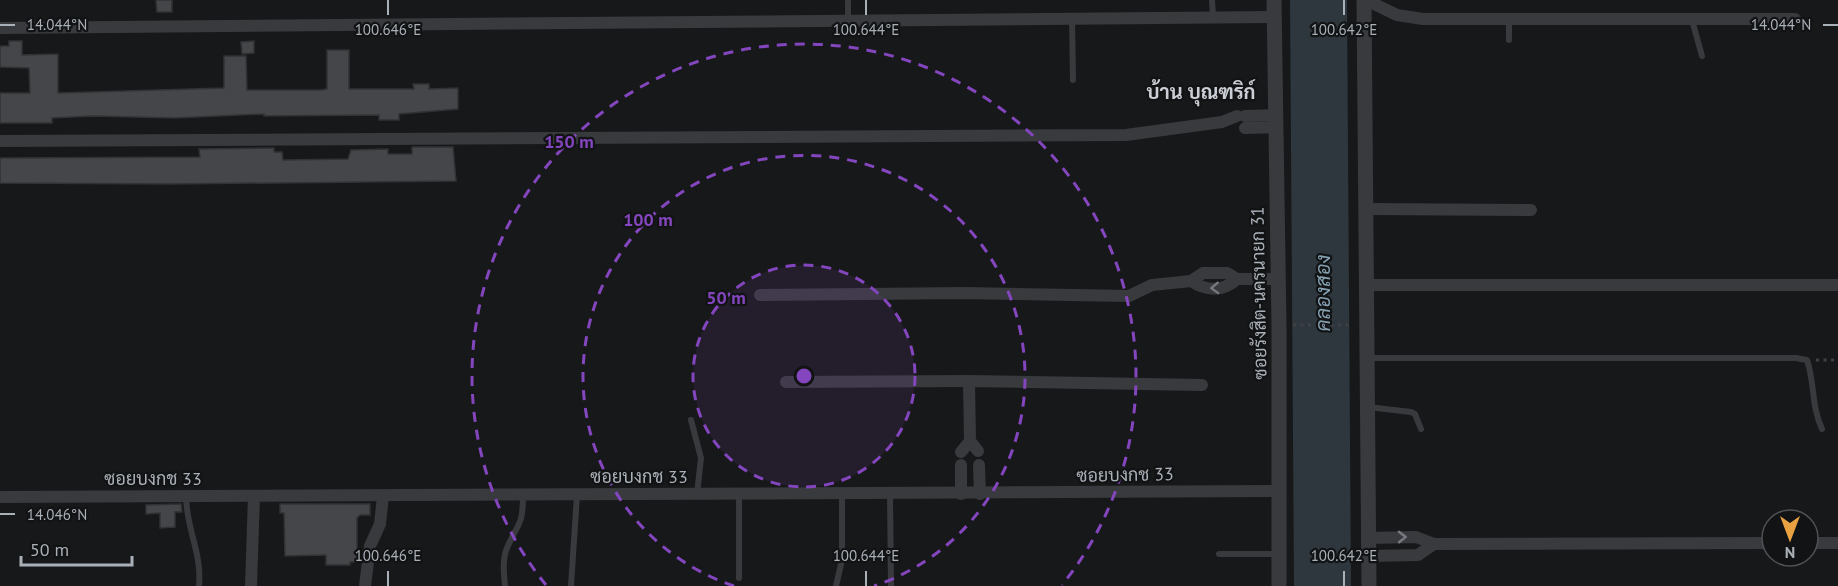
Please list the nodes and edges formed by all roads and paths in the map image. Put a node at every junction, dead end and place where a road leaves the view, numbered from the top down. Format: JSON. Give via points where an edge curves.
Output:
{"nodes":[{"id":1,"x":848,"y":0,"type":"edge"},
{"id":2,"x":1212,"y":0,"type":"edge"},
{"id":3,"x":1274,"y":0,"type":"edge"},
{"id":4,"x":1365,"y":0,"type":"edge"},
{"id":5,"x":1213,"y":17,"type":"junction"},
{"id":6,"x":1274,"y":17,"type":"junction"},
{"id":7,"x":1072,"y":18,"type":"junction"},
{"id":8,"x":1509,"y":19,"type":"junction"},
{"id":9,"x":1795,"y":19,"type":"dead end"},
{"id":10,"x":848,"y":20,"type":"junction"},
{"id":11,"x":1692,"y":20,"type":"junction"},
{"id":12,"x":0,"y":28,"type":"edge"},
{"id":13,"x":1509,"y":40,"type":"dead end"},
{"id":14,"x":1702,"y":56,"type":"dead end"},
{"id":15,"x":1073,"y":80,"type":"dead end"},
{"id":16,"x":1276,"y":121,"type":"junction"},
{"id":17,"x":0,"y":141,"type":"edge"},
{"id":18,"x":1367,"y":209,"type":"junction"},
{"id":19,"x":1531,"y":210,"type":"dead end"},
{"id":20,"x":1278,"y":279,"type":"junction"},
{"id":21,"x":1367,"y":285,"type":"junction"},
{"id":22,"x":1838,"y":285,"type":"edge"},
{"id":23,"x":760,"y":295,"type":"dead end"},
{"id":24,"x":1289,"y":325,"type":"dead end"},
{"id":25,"x":1357,"y":325,"type":"dead end"},
{"id":26,"x":1367,"y":358,"type":"junction"},
{"id":27,"x":1807,"y":360,"type":"junction"},
{"id":28,"x":1838,"y":360,"type":"edge"},
{"id":29,"x":969,"y":381,"type":"junction"},
{"id":30,"x":786,"y":382,"type":"dead end"},
{"id":31,"x":1202,"y":385,"type":"dead end"},
{"id":32,"x":1367,"y":407,"type":"junction"},
{"id":33,"x":690,"y":420,"type":"dead end"},
{"id":34,"x":1421,"y":429,"type":"dead end"},
{"id":35,"x":1822,"y":429,"type":"dead end"},
{"id":36,"x":979,"y":465,"type":"dead end"},
{"id":37,"x":1279,"y":491,"type":"junction"},
{"id":38,"x":842,"y":494,"type":"junction"},
{"id":39,"x":890,"y":494,"type":"junction"},
{"id":40,"x":961,"y":494,"type":"junction"},
{"id":41,"x":980,"y":494,"type":"junction"},
{"id":42,"x":523,"y":495,"type":"junction"},
{"id":43,"x":577,"y":495,"type":"junction"},
{"id":44,"x":697,"y":495,"type":"junction"},
{"id":45,"x":740,"y":495,"type":"junction"},
{"id":46,"x":254,"y":496,"type":"junction"},
{"id":47,"x":383,"y":496,"type":"junction"},
{"id":48,"x":0,"y":497,"type":"edge"},
{"id":49,"x":186,"y":497,"type":"junction"},
{"id":50,"x":1368,"y":538,"type":"junction"},
{"id":51,"x":1760,"y":543,"type":"edge"},
{"id":52,"x":1820,"y":543,"type":"edge"},
{"id":53,"x":1838,"y":543,"type":"edge"},
{"id":54,"x":1434,"y":544,"type":"junction"},
{"id":55,"x":1219,"y":554,"type":"dead end"},
{"id":56,"x":1279,"y":554,"type":"junction"},
{"id":57,"x":1368,"y":556,"type":"junction"},
{"id":58,"x":739,"y":578,"type":"dead end"},
{"id":59,"x":199,"y":586,"type":"edge"},
{"id":60,"x":251,"y":586,"type":"edge"},
{"id":61,"x":365,"y":586,"type":"edge"},
{"id":62,"x":505,"y":586,"type":"edge"},
{"id":63,"x":572,"y":586,"type":"edge"},
{"id":64,"x":836,"y":586,"type":"edge"},
{"id":65,"x":891,"y":586,"type":"edge"},
{"id":66,"x":1279,"y":586,"type":"edge"},
{"id":67,"x":1369,"y":586,"type":"edge"}],
"edges":[{"from":1,"to":10,"type":"lane"},
{"from":2,"to":5,"type":"lane"},
{"from":3,"to":6,"type":"street","name":"ซอยรังสิต-นครนายก 31"},
{"from":4,"to":8,"type":"street","via":[[1409,17]]},
{"from":4,"to":18,"type":"street"},
{"from":5,"to":6,"type":"street"},
{"from":5,"to":7,"type":"street"},
{"from":6,"to":16,"type":"street","name":"ซอยรังสิต-นครนายก 31"},
{"from":7,"to":10,"type":"street"},
{"from":7,"to":15,"type":"lane"},
{"from":8,"to":11,"type":"street"},
{"from":8,"to":13,"type":"lane"},
{"from":9,"to":11,"type":"street"},
{"from":10,"to":12,"type":"street"},
{"from":11,"to":14,"type":"lane"},
{"from":16,"to":17,"type":"street","via":[[1222,122],[1126,135]]},
{"from":16,"to":20,"type":"street","name":"ซอยรังสิต-นครนายก 31"},
{"from":18,"to":19,"type":"street"},
{"from":18,"to":21,"type":"street"},
{"from":20,"to":23,"type":"street","via":[[1237,279],[1227,273],[1203,273],[1191,281],[1152,285],[1129,296]]},
{"from":20,"to":37,"type":"street","name":"ซอยรังสิต-นครนายก 31"},
{"from":21,"to":22,"type":"street"},
{"from":21,"to":26,"type":"street"},
{"from":24,"to":25,"type":"path"},
{"from":26,"to":27,"type":"lane"},
{"from":26,"to":32,"type":"street"},
{"from":27,"to":28,"type":"path"},
{"from":27,"to":35,"type":"lane","via":[[1813,405]]},
{"from":29,"to":30,"type":"street"},
{"from":29,"to":31,"type":"street"},
{"from":29,"to":40,"type":"street","via":[[974,446],[961,459]]},
{"from":32,"to":34,"type":"lane","via":[[1411,412]]},
{"from":32,"to":50,"type":"street"},
{"from":33,"to":44,"type":"lane","via":[[701,458]]},
{"from":36,"to":41,"type":"street"},
{"from":37,"to":41,"type":"street","name":"ซอยบงกช 33"},
{"from":37,"to":56,"type":"street","name":"ซอยรังสิต-นครนายก 31"},
{"from":38,"to":39,"type":"street","name":"ซอยบงกช 33"},
{"from":38,"to":45,"type":"street","name":"ซอยบงกช 33"},
{"from":38,"to":64,"type":"lane","via":[[842,560]]},
{"from":39,"to":40,"type":"street","name":"ซอยบงกช 33"},
{"from":39,"to":65,"type":"lane"},
{"from":40,"to":41,"type":"street","name":"ซอยบงกช 33"},
{"from":42,"to":43,"type":"street","name":"ซอยบงกช 33"},
{"from":42,"to":47,"type":"street","name":"ซอยบงกช 33"},
{"from":42,"to":62,"type":"lane","via":[[520,528],[507,547],[504,560]]},
{"from":43,"to":44,"type":"street","name":"ซอยบงกช 33"},
{"from":43,"to":63,"type":"lane"},
{"from":44,"to":45,"type":"street","name":"ซอยบงกช 33"},
{"from":45,"to":58,"type":"lane"},
{"from":46,"to":47,"type":"street","name":"ซอยบงกช 33"},
{"from":46,"to":49,"type":"street","name":"ซอยบงกช 33"},
{"from":46,"to":60,"type":"street"},
{"from":47,"to":61,"type":"street"},
{"from":48,"to":49,"type":"street","name":"ซอยบงกช 33"},
{"from":49,"to":59,"type":"lane","via":[[189,531],[199,555]]},
{"from":50,"to":54,"type":"street","one_way":true,"via":[[1416,537]]},
{"from":50,"to":57,"type":"street"},
{"from":51,"to":54,"type":"street"},
{"from":52,"to":53,"type":"street"},
{"from":54,"to":57,"type":"street","via":[[1418,555]]},
{"from":55,"to":56,"type":"lane"},
{"from":56,"to":66,"type":"street","name":"ซอยรังสิต-นครนายก 31"},
{"from":57,"to":67,"type":"street"}]}
